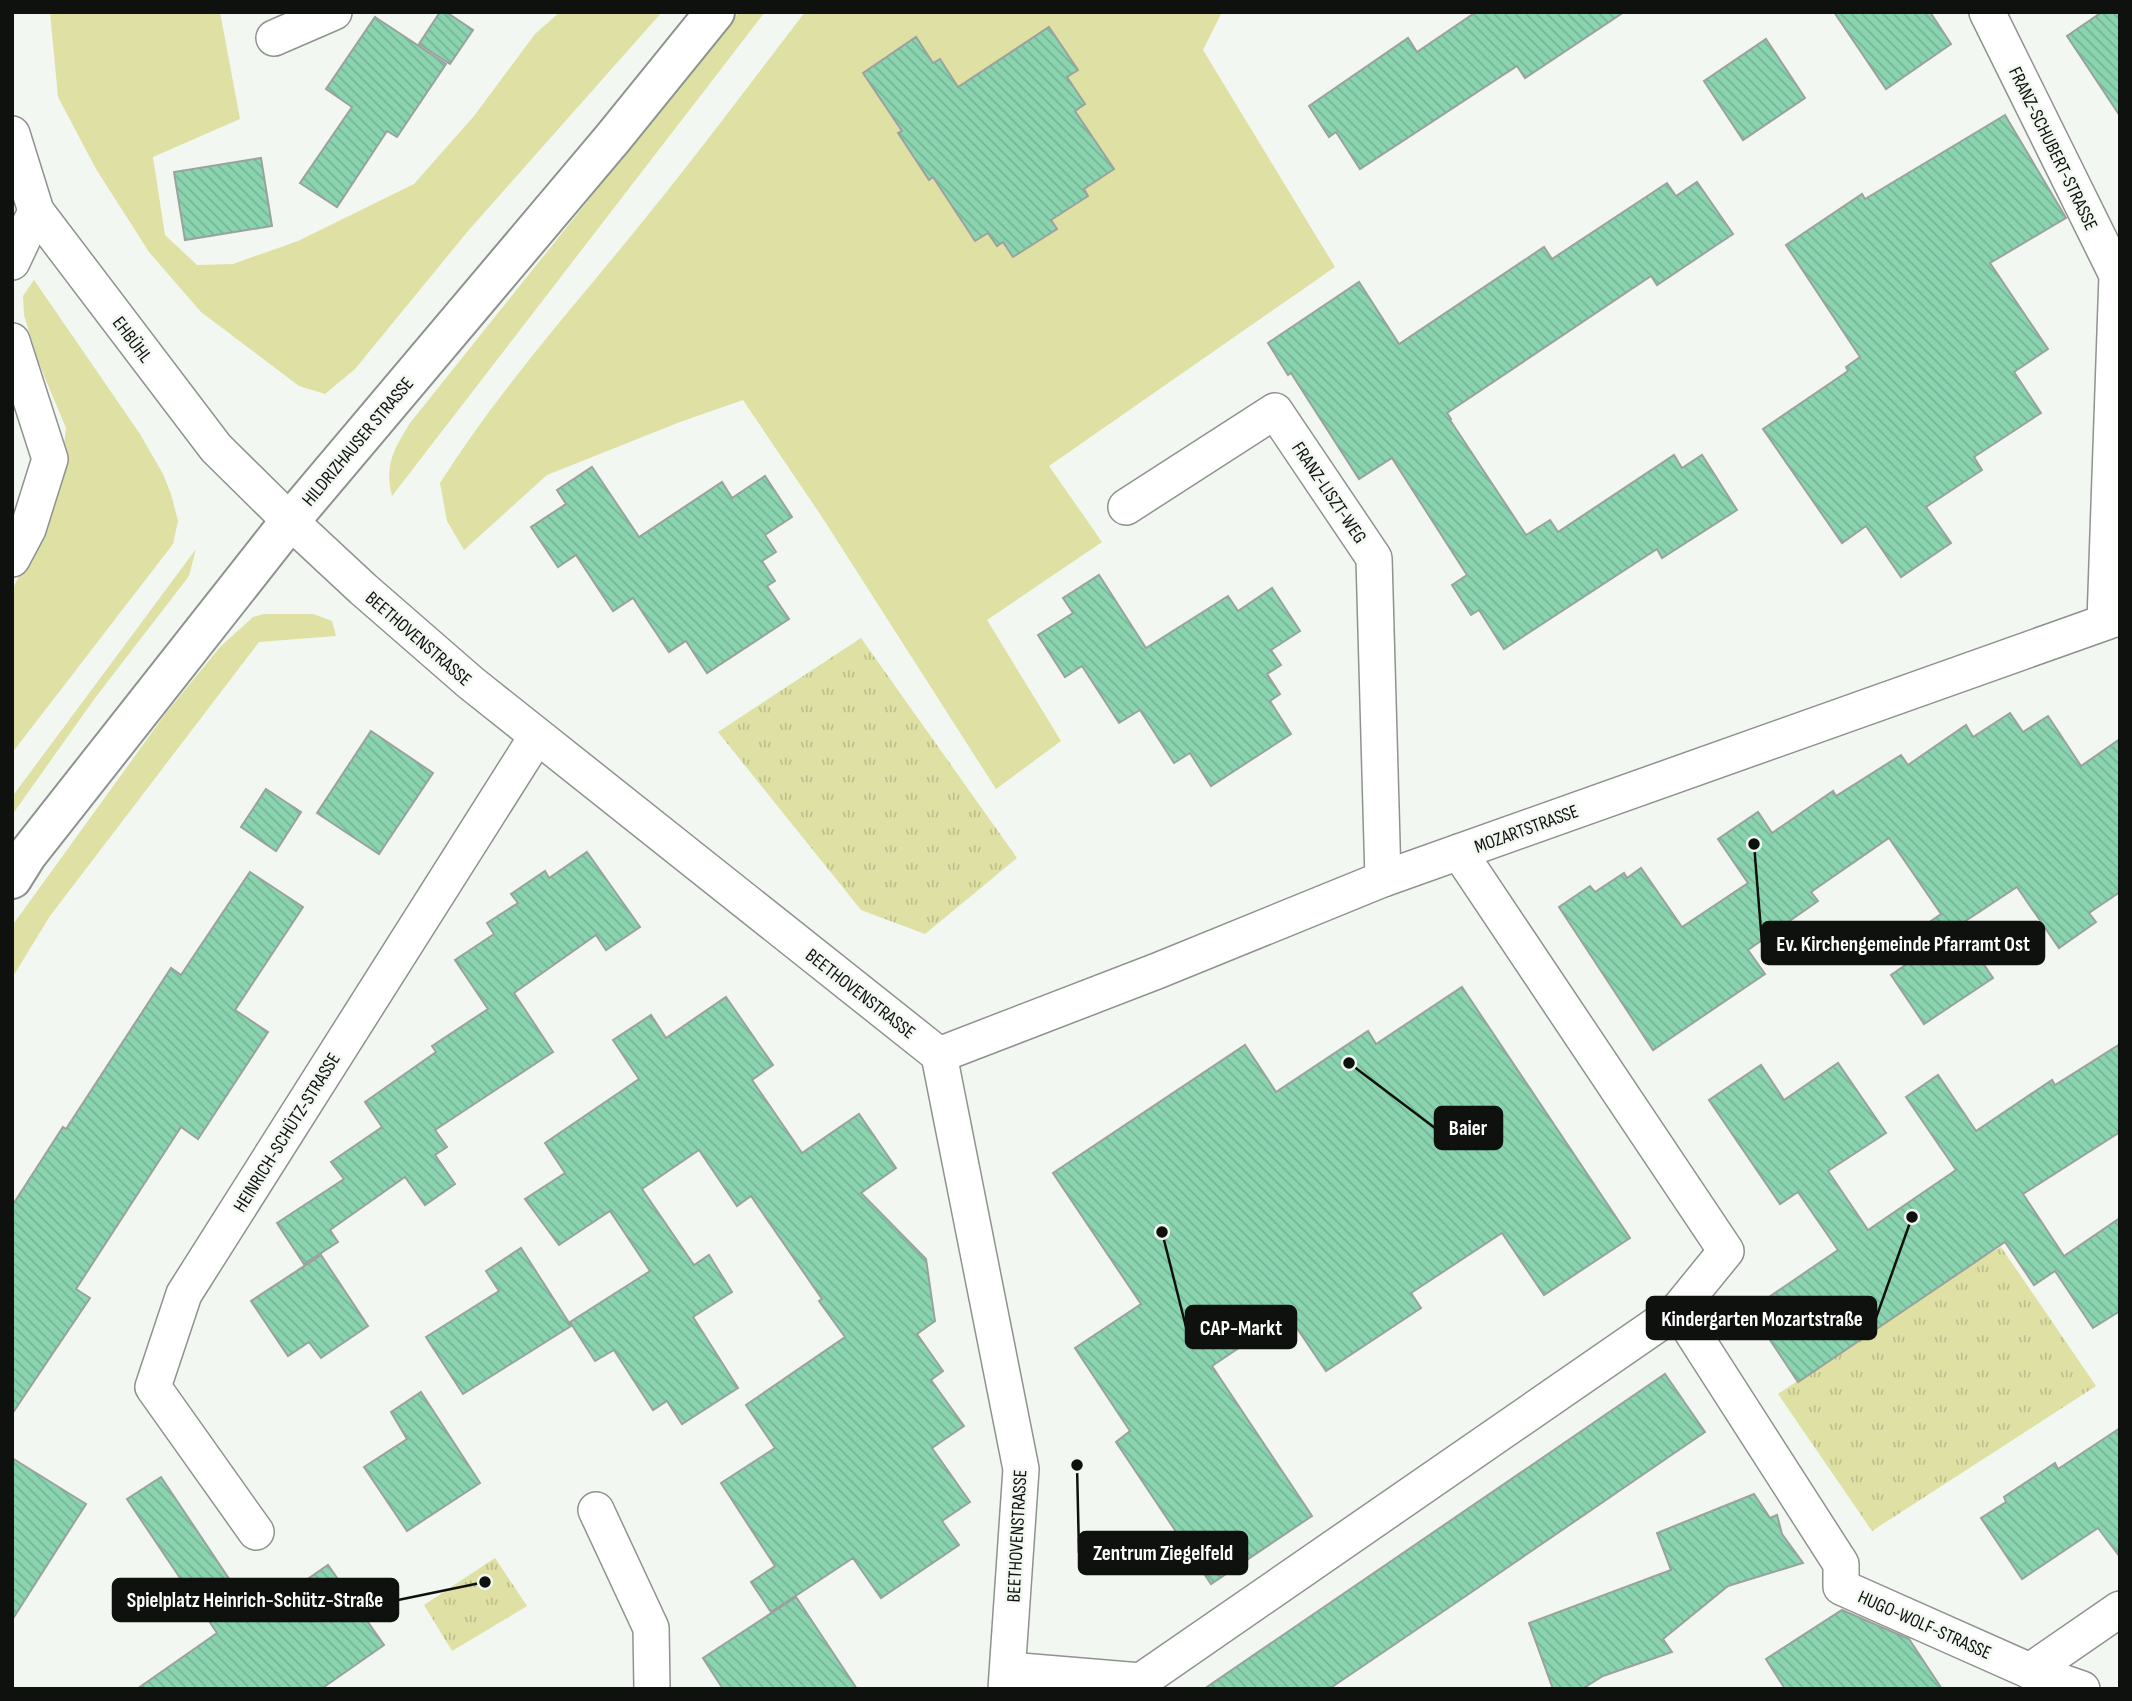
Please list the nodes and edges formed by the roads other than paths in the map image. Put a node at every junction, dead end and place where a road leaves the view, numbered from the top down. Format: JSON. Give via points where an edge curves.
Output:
{"nodes":[{"id":1,"x":334,"y":12,"type":"edge"},
{"id":2,"x":715,"y":12,"type":"edge"},
{"id":3,"x":1987,"y":12,"type":"edge"},
{"id":4,"x":274,"y":38,"type":"dead end"},
{"id":5,"x":12,"y":134,"type":"edge"},
{"id":6,"x":36,"y":211,"type":"junction"},
{"id":7,"x":12,"y":262,"type":"edge"},
{"id":8,"x":2118,"y":274,"type":"edge"},
{"id":9,"x":12,"y":341,"type":"edge"},
{"id":10,"x":1126,"y":507,"type":"dead end"},
{"id":11,"x":290,"y":521,"type":"junction"},
{"id":12,"x":12,"y":559,"type":"edge"},
{"id":13,"x":2113,"y":619,"type":"edge"},
{"id":14,"x":537,"y":736,"type":"junction"},
{"id":15,"x":1459,"y":852,"type":"junction"},
{"id":16,"x":12,"y":879,"type":"edge"},
{"id":17,"x":1383,"y":879,"type":"junction"},
{"id":18,"x":939,"y":1055,"type":"junction"},
{"id":19,"x":1678,"y":1310,"type":"junction"},
{"id":20,"x":596,"y":1510,"type":"dead end"},
{"id":21,"x":256,"y":1532,"type":"dead end"},
{"id":22,"x":2120,"y":1609,"type":"edge"},
{"id":23,"x":2030,"y":1671,"type":"junction"},
{"id":24,"x":1007,"y":1679,"type":"edge"},
{"id":25,"x":652,"y":1689,"type":"edge"},
{"id":26,"x":2082,"y":1689,"type":"edge"}],
"edges":[{"from":1,"to":4,"type":"street"},
{"from":2,"to":11,"type":"main road","name":"HILDRIZHAUSER STRASSE"},
{"from":3,"to":8,"type":"street","name":"FRANZ-SCHUBERT-STRASSE"},
{"from":5,"to":6,"type":"street","name":"EHBÜHL"},
{"from":6,"to":7,"type":"street"},
{"from":6,"to":11,"type":"street","name":"EHBÜHL","via":[[216,448]]},
{"from":8,"to":13,"type":"street","name":"FRANZ-SCHUBERT-STRASSE"},
{"from":9,"to":12,"type":"street","via":[[50,459],[28,529]]},
{"from":10,"to":17,"type":"street","name":"FRANZ-LISZT-WEG","via":[[1275,411],[1282,421],[1374,558]]},
{"from":11,"to":14,"type":"street","name":"BEETHOVENSTRASSE","via":[[392,615]]},
{"from":11,"to":16,"type":"main road","name":"HILDRIZHAUSER STRASSE"},
{"from":13,"to":15,"type":"street","name":"MOZARTSTRASSE"},
{"from":14,"to":18,"type":"street","name":"BEETHOVENSTRASSE"},
{"from":14,"to":21,"type":"street","name":"HEINRICH-SCHÜTZ-STRASSE","via":[[184,1294],[153,1387]]},
{"from":15,"to":17,"type":"street","name":"MOZARTSTRASSE"},
{"from":15,"to":19,"type":"street","via":[[1726,1251]]},
{"from":17,"to":18,"type":"street","name":"MOZARTSTRASSE"},
{"from":18,"to":24,"type":"street","name":"BEETHOVENSTRASSE","via":[[1021,1469]]},
{"from":19,"to":23,"type":"street","name":"HUGO-WOLF-STRASSE","via":[[1841,1564],[1841,1587]]},
{"from":19,"to":24,"type":"street","via":[[1141,1681]]},
{"from":20,"to":25,"type":"street","via":[[651,1628]]},
{"from":22,"to":23,"type":"street"},
{"from":23,"to":26,"type":"street","name":"HUGO-WOLF-STRASSE"}]}
